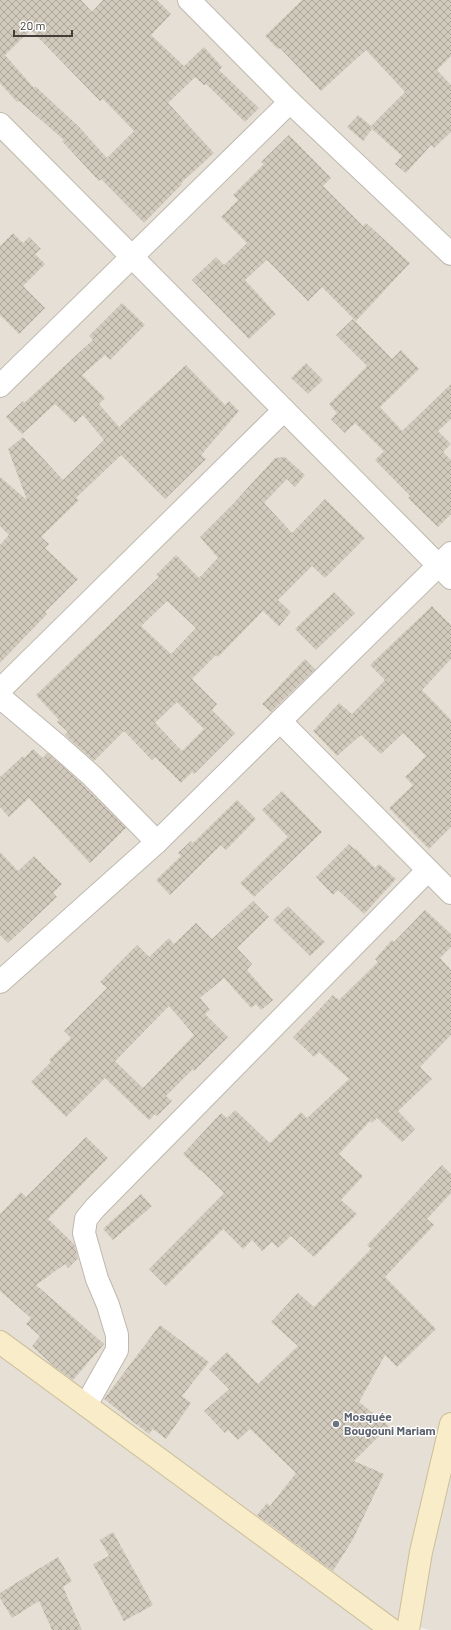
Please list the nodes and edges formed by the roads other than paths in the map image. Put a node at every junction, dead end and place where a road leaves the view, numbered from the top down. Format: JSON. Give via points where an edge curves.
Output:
{"nodes":[{"id":1,"x":202,"y":4,"type":"edge"},
{"id":2,"x":290,"y":102,"type":"junction"},
{"id":3,"x":0,"y":124,"type":"edge"},
{"id":4,"x":448,"y":245,"type":"edge"},
{"id":5,"x":132,"y":256,"type":"junction"},
{"id":6,"x":0,"y":386,"type":"edge"},
{"id":7,"x":284,"y":410,"type":"junction"},
{"id":8,"x":447,"y":565,"type":"edge"},
{"id":9,"x":0,"y":690,"type":"edge"},
{"id":10,"x":0,"y":697,"type":"edge"},
{"id":11,"x":280,"y":721,"type":"junction"},
{"id":12,"x":157,"y":842,"type":"junction"},
{"id":13,"x":428,"y":870,"type":"junction"},
{"id":14,"x":451,"y":893,"type":"edge"},
{"id":15,"x":0,"y":982,"type":"edge"},
{"id":16,"x":0,"y":1342,"type":"edge"},
{"id":17,"x":86,"y":1405,"type":"junction"},
{"id":18,"x":451,"y":1424,"type":"edge"},
{"id":19,"x":392,"y":1630,"type":"edge"},
{"id":20,"x":408,"y":1630,"type":"edge"}],
"edges":[{"from":1,"to":2,"type":"street"},
{"from":2,"to":4,"type":"street"},
{"from":2,"to":5,"type":"street"},
{"from":3,"to":5,"type":"street"},
{"from":5,"to":6,"type":"street"},
{"from":5,"to":7,"type":"street"},
{"from":7,"to":8,"type":"street"},
{"from":7,"to":9,"type":"street"},
{"from":8,"to":11,"type":"street"},
{"from":10,"to":12,"type":"street","via":[[91,775]]},
{"from":11,"to":12,"type":"street"},
{"from":11,"to":13,"type":"street"},
{"from":12,"to":15,"type":"street"},
{"from":13,"to":14,"type":"street"},
{"from":13,"to":17,"type":"street","via":[[86,1220],[84,1233],[97,1279],[108,1305],[116,1335],[116,1350]]},
{"from":16,"to":17,"type":"street"},
{"from":17,"to":19,"type":"street"},
{"from":18,"to":20,"type":"street","via":[[421,1552]]}]}
